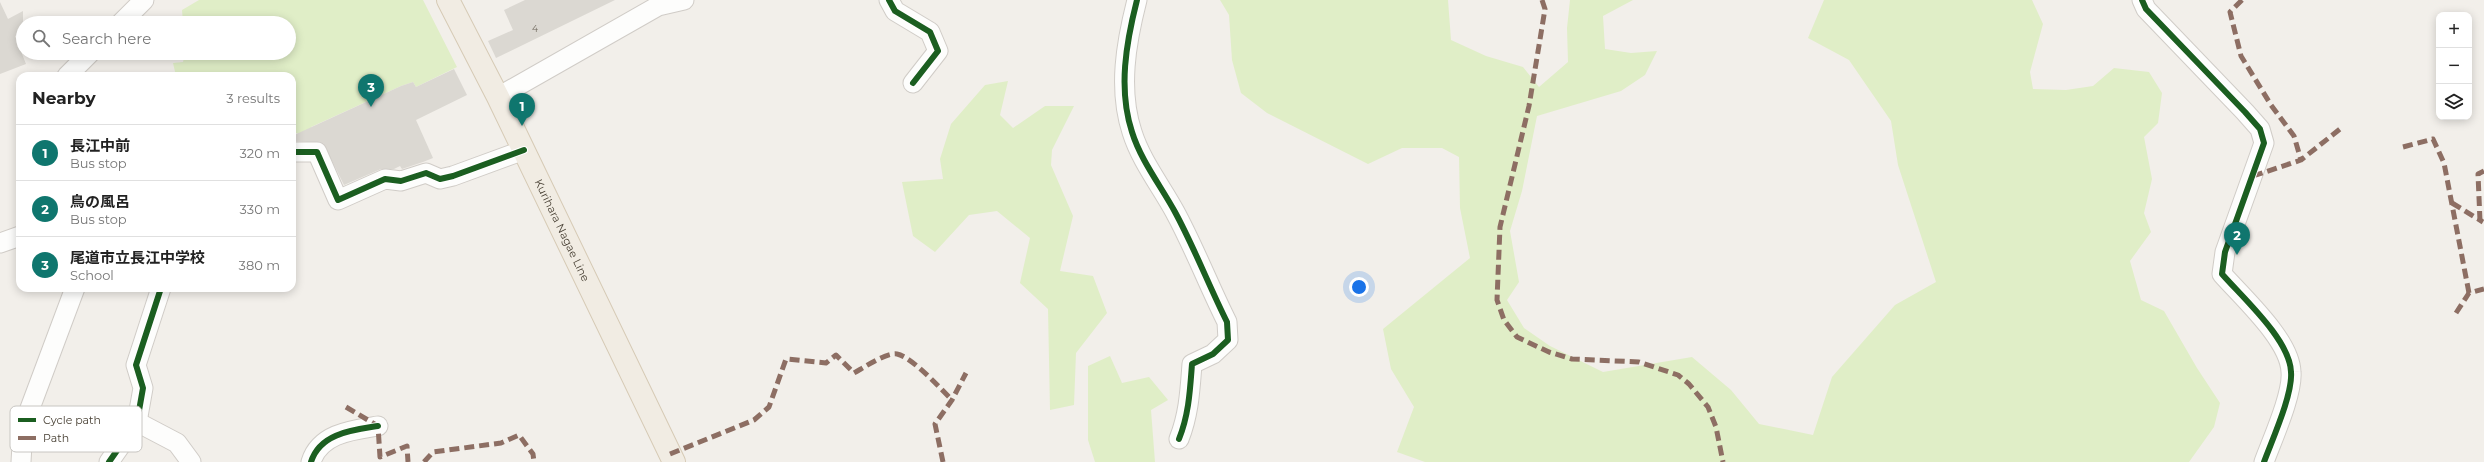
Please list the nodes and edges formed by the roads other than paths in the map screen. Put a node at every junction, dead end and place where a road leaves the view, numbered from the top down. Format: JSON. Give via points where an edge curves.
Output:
{"nodes":[{"id":1,"x":144,"y":0,"type":"edge"},
{"id":2,"x":448,"y":0,"type":"edge"},
{"id":3,"x":684,"y":0,"type":"edge"},
{"id":4,"x":889,"y":0,"type":"edge"},
{"id":5,"x":1137,"y":0,"type":"edge"},
{"id":6,"x":2142,"y":0,"type":"edge"},
{"id":7,"x":128,"y":16,"type":"edge"},
{"id":8,"x":83,"y":60,"type":"edge"},
{"id":9,"x":71,"y":72,"type":"edge"},
{"id":10,"x":913,"y":83,"type":"dead end"},
{"id":11,"x":498,"y":96,"type":"junction"},
{"id":12,"x":524,"y":150,"type":"junction"},
{"id":13,"x":296,"y":152,"type":"edge"},
{"id":14,"x":16,"y":237,"type":"edge"},
{"id":15,"x":0,"y":243,"type":"edge"},
{"id":16,"x":74,"y":292,"type":"edge"},
{"id":17,"x":160,"y":292,"type":"edge"},
{"id":18,"x":31,"y":406,"type":"edge"},
{"id":19,"x":139,"y":406,"type":"edge"},
{"id":20,"x":142,"y":424,"type":"edge"},
{"id":21,"x":378,"y":426,"type":"dead end"},
{"id":22,"x":1179,"y":439,"type":"dead end"},
{"id":23,"x":22,"y":452,"type":"edge"},
{"id":24,"x":116,"y":452,"type":"edge"},
{"id":25,"x":21,"y":462,"type":"edge"},
{"id":26,"x":109,"y":462,"type":"edge"},
{"id":27,"x":191,"y":462,"type":"edge"},
{"id":28,"x":311,"y":462,"type":"edge"},
{"id":29,"x":674,"y":462,"type":"edge"},
{"id":30,"x":2264,"y":462,"type":"edge"}],
"edges":[{"from":1,"to":7,"type":"street"},
{"from":2,"to":11,"type":"main road","name":"Kurihara Nagae Line"},
{"from":3,"to":11,"type":"street","via":[[658,6]]},
{"from":4,"to":10,"type":"street","via":[[895,11],[930,32],[938,51]]},
{"from":5,"to":22,"type":"street","via":[[1124,70],[1126,108],[1132,133],[1151,174],[1176,212],[1227,322],[1228,340],[1213,354],[1192,364],[1190,400]]},
{"from":6,"to":30,"type":"street","via":[[2146,9],[2260,129],[2264,143],[2226,252],[2222,274],[2275,335],[2290,358],[2292,374],[2286,399]]},
{"from":8,"to":9,"type":"street"},
{"from":11,"to":12,"type":"main road","name":"Kurihara Nagae Line"},
{"from":12,"to":13,"type":"street","via":[[453,176],[440,178],[426,173],[401,181],[386,178],[338,200],[317,152]]},
{"from":12,"to":29,"type":"main road","name":"Kurihara Nagae Line"},
{"from":14,"to":15,"type":"street"},
{"from":16,"to":18,"type":"street"},
{"from":17,"to":19,"type":"street","via":[[136,365],[142,388]]},
{"from":20,"to":27,"type":"street","via":[[177,442]]},
{"from":21,"to":28,"type":"street","via":[[337,434],[323,443]]},
{"from":23,"to":25,"type":"street"},
{"from":24,"to":26,"type":"street"}]}
